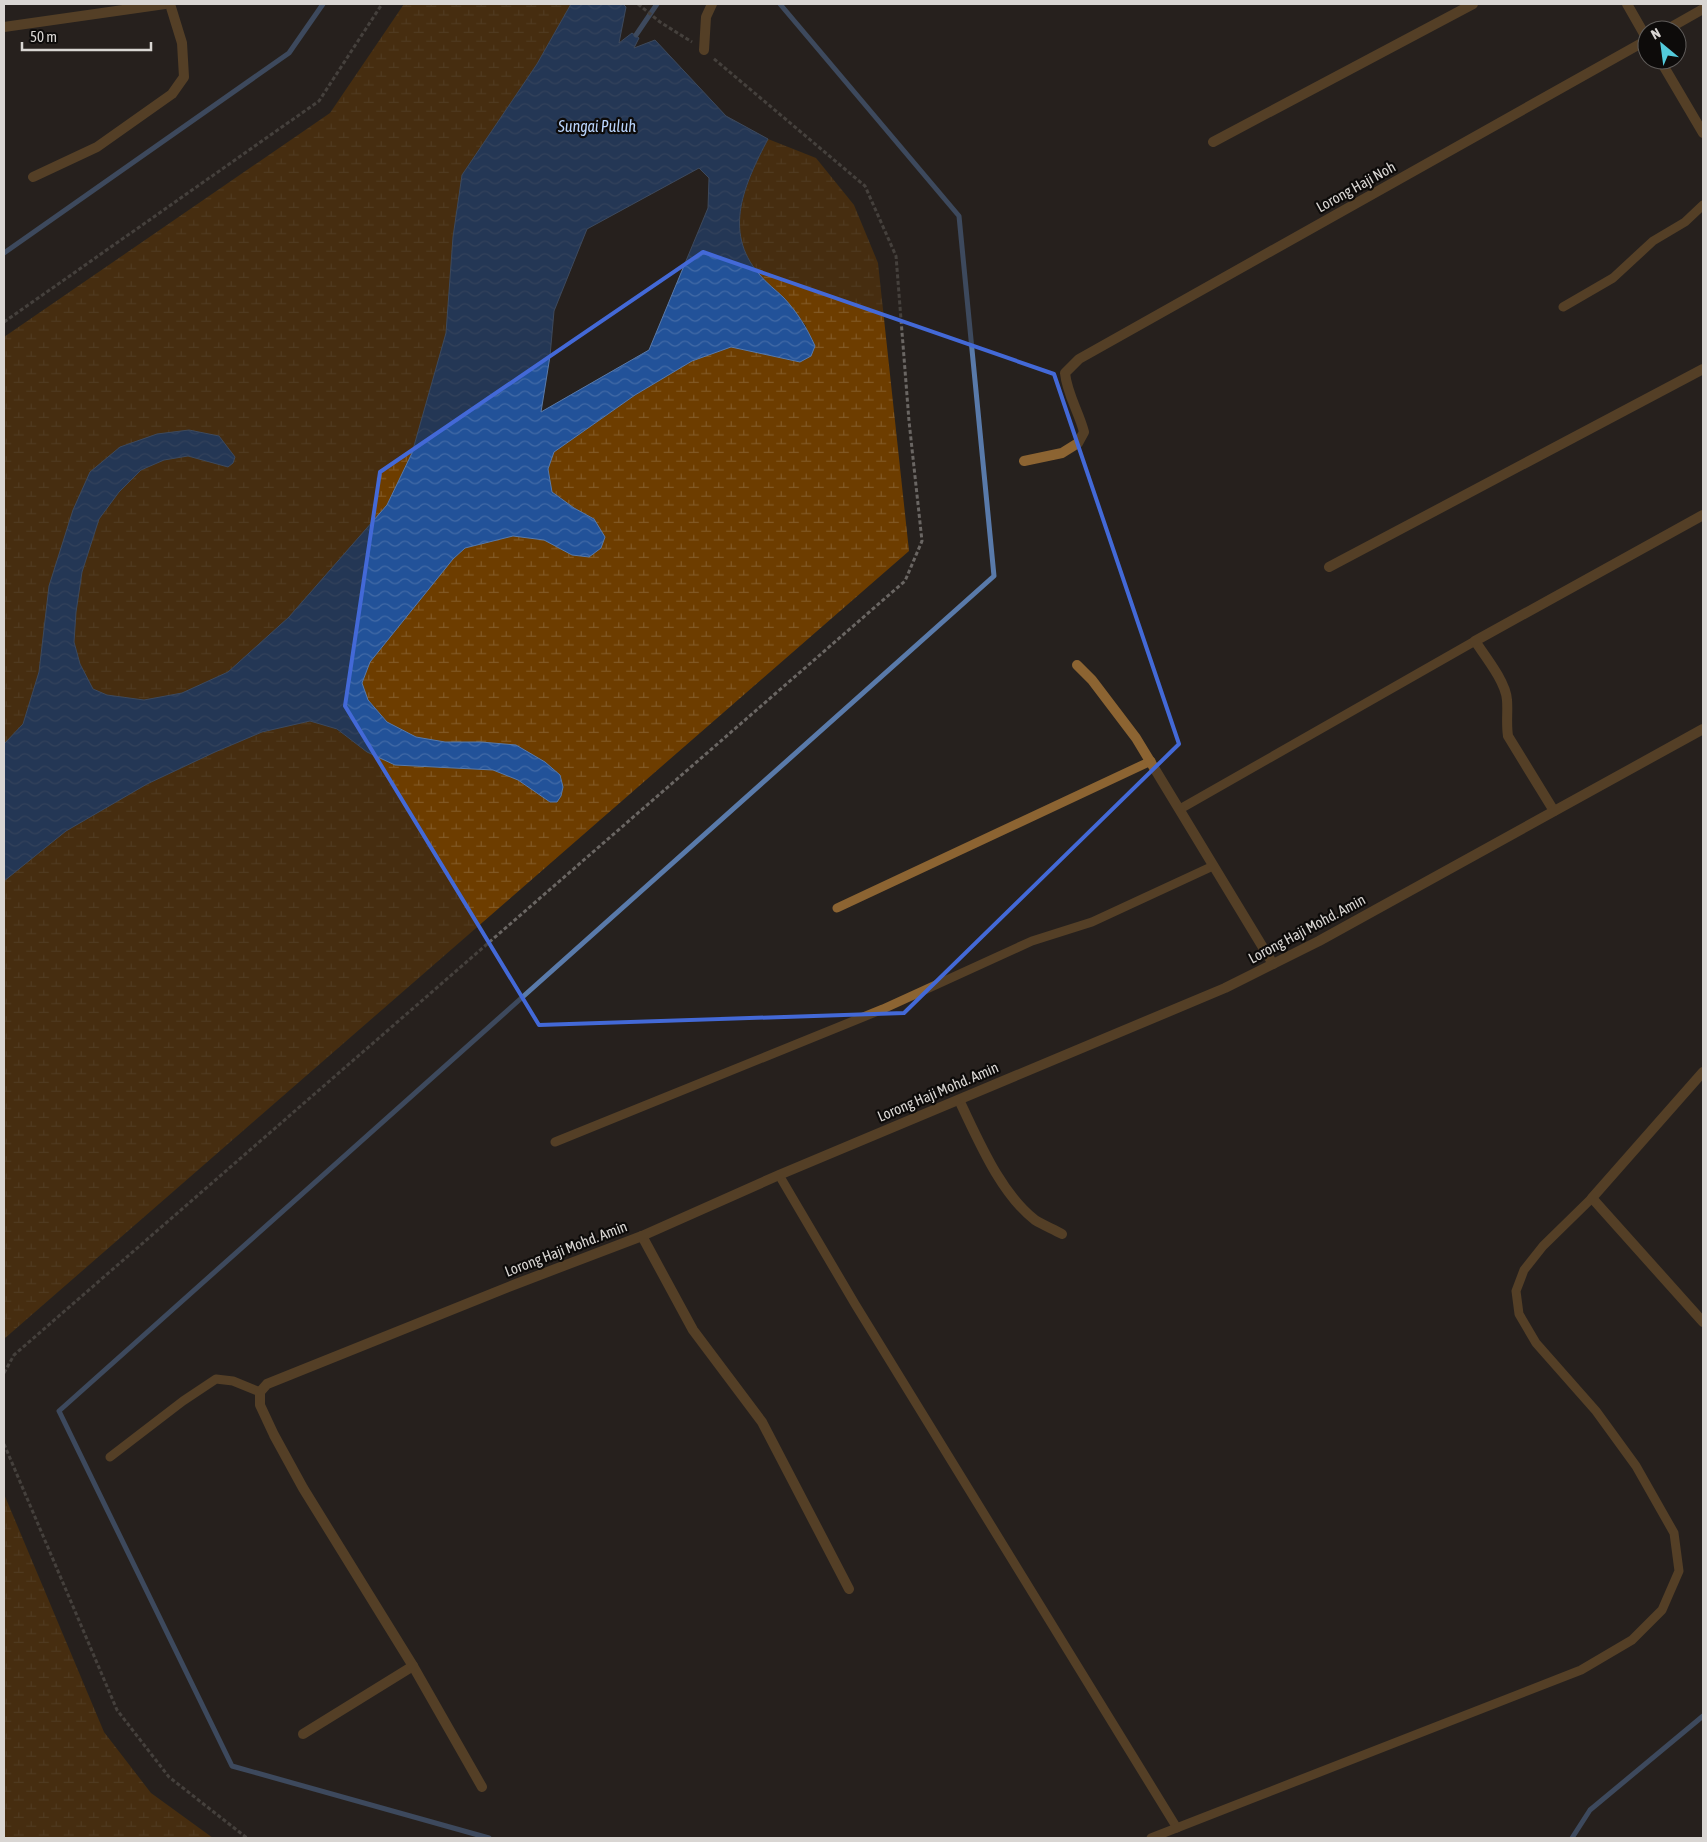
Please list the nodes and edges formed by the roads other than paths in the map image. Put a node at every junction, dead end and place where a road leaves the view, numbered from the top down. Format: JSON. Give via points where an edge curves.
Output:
{"nodes":[{"id":1,"x":165,"y":4,"type":"edge"},
{"id":2,"x":170,"y":4,"type":"edge"},
{"id":3,"x":712,"y":4,"type":"edge"},
{"id":4,"x":1473,"y":4,"type":"edge"},
{"id":5,"x":1627,"y":4,"type":"edge"},
{"id":6,"x":1703,"y":9,"type":"edge"},
{"id":7,"x":1684,"y":20,"type":"edge"},
{"id":8,"x":1637,"y":22,"type":"edge"},
{"id":9,"x":4,"y":27,"type":"edge"},
{"id":10,"x":1637,"y":46,"type":"edge"},
{"id":11,"x":704,"y":50,"type":"road end"},
{"id":12,"x":1666,"y":70,"type":"edge"},
{"id":13,"x":1703,"y":133,"type":"edge"},
{"id":14,"x":1213,"y":142,"type":"dead end"},
{"id":15,"x":33,"y":177,"type":"dead end"},
{"id":16,"x":1703,"y":204,"type":"edge"},
{"id":17,"x":1563,"y":308,"type":"dead end"},
{"id":18,"x":1703,"y":369,"type":"edge"},
{"id":19,"x":1024,"y":461,"type":"dead end"},
{"id":20,"x":1703,"y":515,"type":"edge"},
{"id":21,"x":1329,"y":567,"type":"dead end"},
{"id":22,"x":1475,"y":640,"type":"junction"},
{"id":23,"x":1078,"y":665,"type":"dead end"},
{"id":24,"x":1703,"y":728,"type":"edge"},
{"id":25,"x":1152,"y":761,"type":"junction"},
{"id":26,"x":1180,"y":809,"type":"junction"},
{"id":27,"x":1554,"y":811,"type":"junction"},
{"id":28,"x":1213,"y":866,"type":"junction"},
{"id":29,"x":837,"y":908,"type":"dead end"},
{"id":30,"x":1273,"y":964,"type":"junction"},
{"id":31,"x":1703,"y":1072,"type":"edge"},
{"id":32,"x":959,"y":1100,"type":"junction"},
{"id":33,"x":555,"y":1142,"type":"dead end"},
{"id":34,"x":779,"y":1175,"type":"junction"},
{"id":35,"x":1592,"y":1198,"type":"junction"},
{"id":36,"x":1062,"y":1234,"type":"dead end"},
{"id":37,"x":642,"y":1236,"type":"junction"},
{"id":38,"x":1703,"y":1322,"type":"edge"},
{"id":39,"x":260,"y":1392,"type":"junction"},
{"id":40,"x":110,"y":1457,"type":"dead end"},
{"id":41,"x":849,"y":1589,"type":"dead end"},
{"id":42,"x":413,"y":1666,"type":"junction"},
{"id":43,"x":303,"y":1734,"type":"dead end"},
{"id":44,"x":482,"y":1787,"type":"dead end"},
{"id":45,"x":1177,"y":1828,"type":"junction"},
{"id":46,"x":1151,"y":1838,"type":"edge"}],
"edges":[{"from":1,"to":9,"type":"street"},
{"from":2,"to":15,"type":"street","via":[[182,43],[184,77],[172,94],[97,147]]},
{"from":3,"to":11,"type":"street","via":[[706,17]]},
{"from":4,"to":14,"type":"street"},
{"from":5,"to":8,"type":"street"},
{"from":6,"to":7,"type":"street"},
{"from":10,"to":19,"type":"street","name":"Lorong Haji Noh","via":[[1079,359],[1065,373],[1066,387],[1084,432],[1078,443],[1062,453]]},
{"from":12,"to":13,"type":"street"},
{"from":16,"to":17,"type":"lane","via":[[1685,222],[1653,241],[1613,278]]},
{"from":18,"to":21,"type":"street"},
{"from":20,"to":22,"type":"street"},
{"from":22,"to":26,"type":"lane"},
{"from":22,"to":27,"type":"street","via":[[1503,685],[1507,699],[1508,736]]},
{"from":23,"to":25,"type":"street"},
{"from":24,"to":27,"type":"street","name":"Lorong Haji Mohd. Amin"},
{"from":25,"to":26,"type":"street"},
{"from":25,"to":29,"type":"lane"},
{"from":26,"to":28,"type":"street"},
{"from":27,"to":30,"type":"street","name":"Lorong Haji Mohd. Amin"},
{"from":28,"to":30,"type":"street"},
{"from":28,"to":33,"type":"lane","via":[[1092,922],[1032,941],[883,1010]]},
{"from":30,"to":32,"type":"street","name":"Lorong Haji Mohd. Amin","via":[[1225,988]]},
{"from":31,"to":35,"type":"street"},
{"from":32,"to":34,"type":"street","name":"Lorong Haji Mohd. Amin"},
{"from":32,"to":36,"type":"street","via":[[989,1163],[1019,1206]]},
{"from":34,"to":37,"type":"street","name":"Lorong Haji Mohd. Amin"},
{"from":34,"to":45,"type":"lane","via":[[854,1304]]},
{"from":35,"to":38,"type":"street"},
{"from":35,"to":45,"type":"lane","via":[[1543,1246],[1524,1270],[1516,1291],[1519,1314],[1536,1343],[1596,1411],[1636,1466],[1674,1533],[1678,1571],[1662,1610],[1632,1640],[1581,1670]]},
{"from":37,"to":39,"type":"street","name":"Lorong Haji Mohd. Amin","via":[[268,1384]]},
{"from":37,"to":41,"type":"street","via":[[693,1330],[762,1422]]},
{"from":39,"to":40,"type":"lane","via":[[233,1381],[216,1379]]},
{"from":39,"to":42,"type":"street","via":[[260,1405],[274,1435]]},
{"from":42,"to":43,"type":"street"},
{"from":42,"to":44,"type":"street"},
{"from":45,"to":46,"type":"lane"}]}
